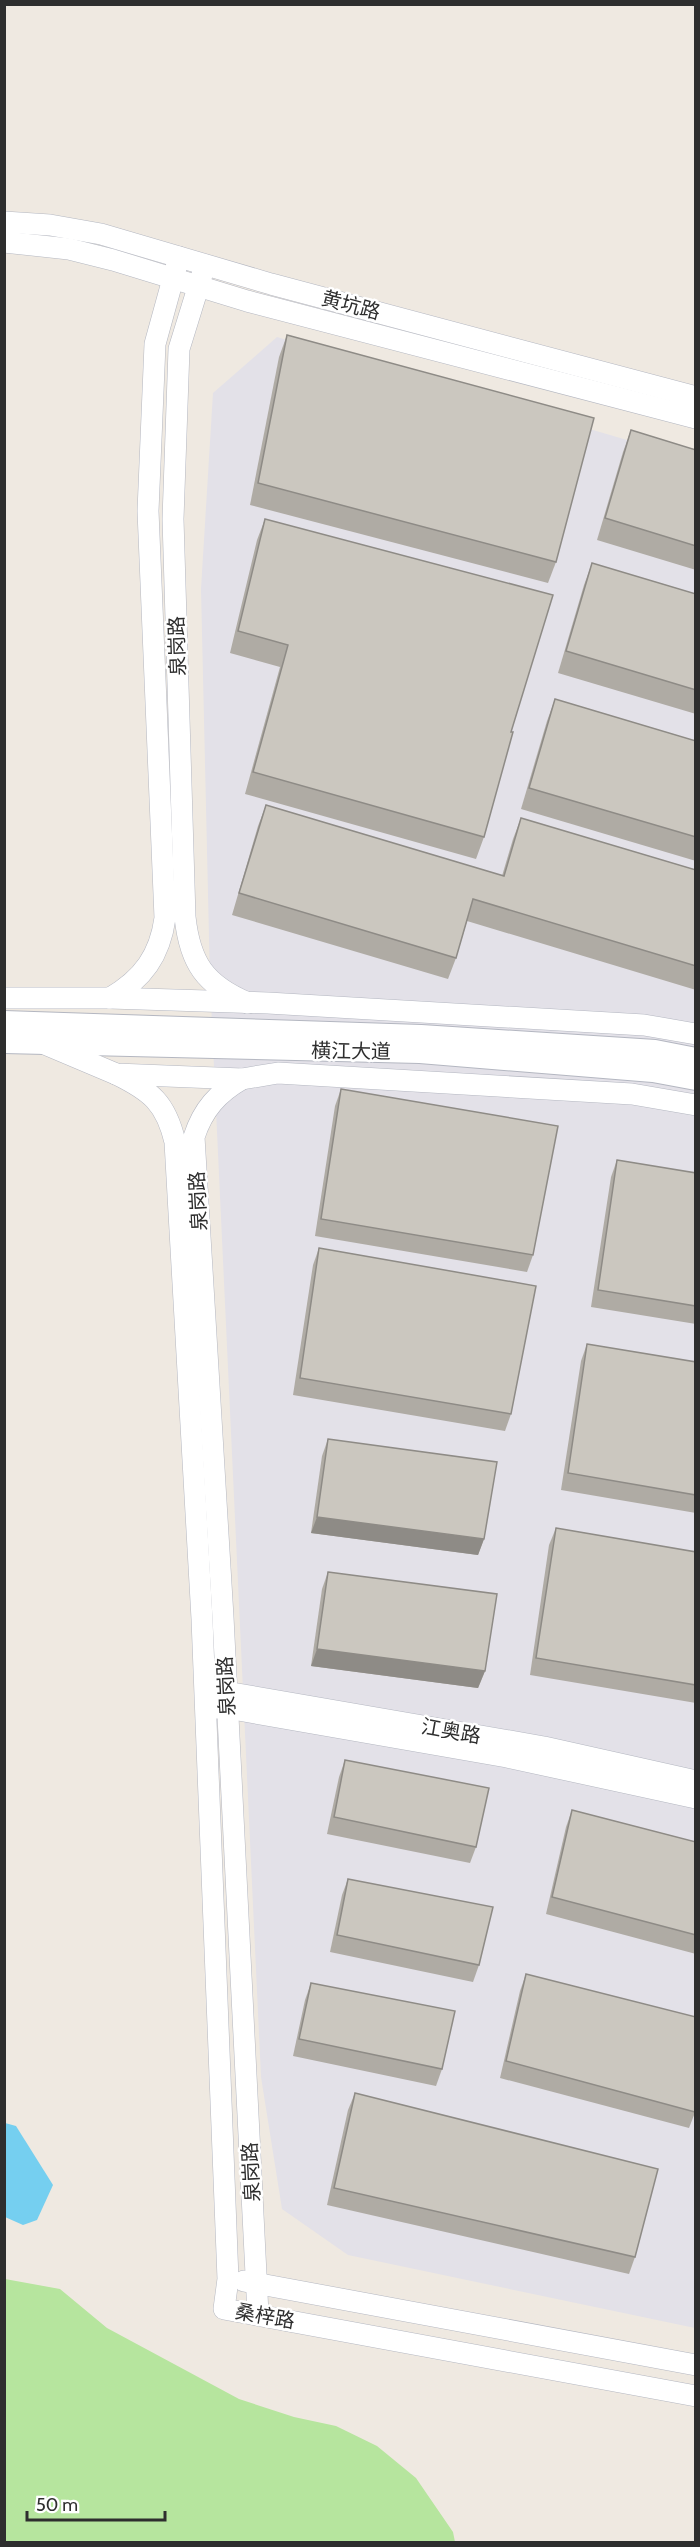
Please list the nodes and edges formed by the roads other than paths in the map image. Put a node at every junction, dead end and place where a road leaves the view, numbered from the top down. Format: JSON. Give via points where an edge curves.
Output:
{"nodes":[{"id":1,"x":4,"y":222,"type":"edge"},
{"id":2,"x":4,"y":242,"type":"edge"},
{"id":3,"x":179,"y":257,"type":"junction"},
{"id":4,"x":205,"y":265,"type":"junction"},
{"id":5,"x":171,"y":278,"type":"junction"},
{"id":6,"x":198,"y":286,"type":"junction"},
{"id":7,"x":696,"y":397,"type":"edge"},
{"id":8,"x":696,"y":418,"type":"edge"},
{"id":9,"x":175,"y":917,"type":"junction"},
{"id":10,"x":4,"y":998,"type":"edge"},
{"id":11,"x":110,"y":998,"type":"junction"},
{"id":12,"x":59,"y":999,"type":"junction"},
{"id":13,"x":248,"y":1003,"type":"junction"},
{"id":14,"x":292,"y":1005,"type":"junction"},
{"id":15,"x":4,"y":1022,"type":"edge"},
{"id":16,"x":60,"y":1024,"type":"junction"},
{"id":17,"x":696,"y":1034,"type":"edge"},
{"id":18,"x":297,"y":1040,"type":"junction"},
{"id":19,"x":4,"y":1041,"type":"edge"},
{"id":20,"x":39,"y":1041,"type":"junction"},
{"id":21,"x":696,"y":1059,"type":"edge"},
{"id":22,"x":116,"y":1074,"type":"junction"},
{"id":23,"x":301,"y":1075,"type":"junction"},
{"id":24,"x":242,"y":1078,"type":"junction"},
{"id":25,"x":696,"y":1079,"type":"edge"},
{"id":26,"x":696,"y":1104,"type":"edge"},
{"id":27,"x":185,"y":1142,"type":"junction"},
{"id":28,"x":205,"y":1700,"type":"junction"},
{"id":29,"x":227,"y":1700,"type":"junction"},
{"id":30,"x":696,"y":1780,"type":"edge"},
{"id":31,"x":696,"y":1798,"type":"edge"},
{"id":32,"x":228,"y":2279,"type":"junction"},
{"id":33,"x":258,"y":2283,"type":"junction"},
{"id":34,"x":258,"y":2314,"type":"junction"},
{"id":35,"x":696,"y":2365,"type":"edge"},
{"id":36,"x":696,"y":2396,"type":"edge"}],
"edges":[{"from":1,"to":3,"type":"street","name":"黄坑路","via":[[101,234]]},
{"from":2,"to":5,"type":"street","name":"黄坑路","via":[[69,249]]},
{"from":3,"to":4,"type":"street","name":"黄坑路"},
{"from":3,"to":5,"type":"street","name":"泉岗路"},
{"from":4,"to":6,"type":"street","name":"泉岗路"},
{"from":4,"to":7,"type":"street","name":"黄坑路"},
{"from":5,"to":6,"type":"street","name":"黄坑路"},
{"from":5,"to":9,"type":"street","name":"泉岗路","via":[[155,344],[148,511]]},
{"from":6,"to":8,"type":"street","name":"黄坑路"},
{"from":6,"to":9,"type":"street","name":"泉岗路","via":[[179,349],[173,519]]},
{"from":9,"to":11,"type":"street","name":"泉岗路","via":[[150,964],[127,988]]},
{"from":9,"to":13,"type":"street","name":"泉岗路","via":[[198,966],[210,981]]},
{"from":10,"to":12,"type":"street"},
{"from":11,"to":12,"type":"street"},
{"from":11,"to":13,"type":"street"},
{"from":12,"to":16,"type":"street"},
{"from":13,"to":14,"type":"street"},
{"from":14,"to":17,"type":"street","via":[[644,1024]]},
{"from":14,"to":18,"type":"street"},
{"from":15,"to":16,"type":"main road","name":"横江大道"},
{"from":16,"to":18,"type":"main road","name":"横江大道"},
{"from":18,"to":20,"type":"main road","name":"横江大道"},
{"from":18,"to":21,"type":"main road","name":"横江大道","via":[[655,1051]]},
{"from":18,"to":23,"type":"street"},
{"from":18,"to":25,"type":"main road","name":"横江大道","via":[[653,1071]]},
{"from":19,"to":20,"type":"main road","name":"横江大道"},
{"from":20,"to":22,"type":"street","name":"泉岗路"},
{"from":22,"to":24,"type":"street"},
{"from":22,"to":27,"type":"street","name":"泉岗路","via":[[143,1087],[156,1099]]},
{"from":23,"to":24,"type":"street","via":[[278,1073]]},
{"from":23,"to":26,"type":"street","via":[[632,1095]]},
{"from":24,"to":27,"type":"street","name":"泉岗路","via":[[213,1100]]},
{"from":27,"to":28,"type":"street","name":"泉岗路"},
{"from":27,"to":29,"type":"street","name":"泉岗路"},
{"from":28,"to":29,"type":"street","name":"江奥路"},
{"from":28,"to":32,"type":"street","name":"泉岗路"},
{"from":29,"to":30,"type":"street","name":"江奥路","via":[[544,1747]]},
{"from":29,"to":31,"type":"street","name":"江奥路"},
{"from":29,"to":33,"type":"street","name":"泉岗路"},
{"from":32,"to":33,"type":"street","name":"桑梓路"},
{"from":32,"to":34,"type":"street","name":"桑梓路","via":[[224,2308]]},
{"from":33,"to":34,"type":"street","name":"泉岗路"},
{"from":33,"to":35,"type":"street","name":"桑梓路"},
{"from":34,"to":36,"type":"street","name":"桑梓路"}]}
